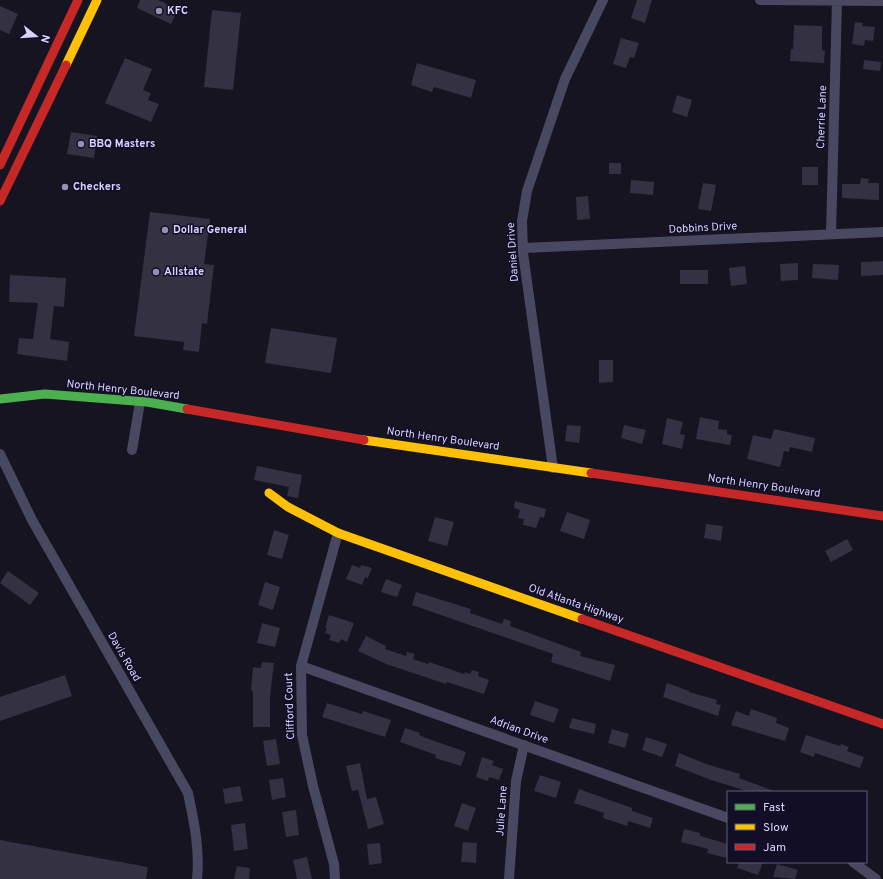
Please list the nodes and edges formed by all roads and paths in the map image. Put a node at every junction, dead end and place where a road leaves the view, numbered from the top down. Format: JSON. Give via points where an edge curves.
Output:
{"nodes":[{"id":1,"x":603,"y":0,"type":"edge"},
{"id":2,"x":760,"y":0,"type":"edge"},
{"id":3,"x":76,"y":1,"type":"edge"},
{"id":4,"x":837,"y":1,"type":"edge"},
{"id":5,"x":883,"y":1,"type":"edge"},
{"id":6,"x":95,"y":5,"type":"edge"},
{"id":7,"x":0,"y":165,"type":"edge"},
{"id":8,"x":0,"y":201,"type":"edge"},
{"id":9,"x":883,"y":232,"type":"edge"},
{"id":10,"x":830,"y":234,"type":"junction"},
{"id":11,"x":524,"y":248,"type":"junction"},
{"id":12,"x":0,"y":399,"type":"edge"},
{"id":13,"x":140,"y":402,"type":"junction"},
{"id":14,"x":132,"y":450,"type":"dead end"},
{"id":15,"x":0,"y":454,"type":"edge"},
{"id":16,"x":553,"y":468,"type":"junction"},
{"id":17,"x":269,"y":493,"type":"dead end"},
{"id":18,"x":883,"y":516,"type":"edge"},
{"id":19,"x":338,"y":533,"type":"junction"},
{"id":20,"x":301,"y":666,"type":"junction"},
{"id":21,"x":883,"y":724,"type":"edge"},
{"id":22,"x":524,"y":745,"type":"junction"},
{"id":23,"x":727,"y":818,"type":"edge"},
{"id":24,"x":854,"y":863,"type":"edge"},
{"id":25,"x":197,"y":879,"type":"edge"},
{"id":26,"x":335,"y":879,"type":"edge"},
{"id":27,"x":509,"y":879,"type":"edge"},
{"id":28,"x":876,"y":879,"type":"edge"}],
"edges":[{"from":1,"to":11,"type":"street","name":"Daniel Drive","via":[[565,79],[527,191],[522,221]]},
{"from":2,"to":4,"type":"street"},
{"from":3,"to":6,"type":"street"},
{"from":3,"to":7,"type":"main road"},
{"from":4,"to":5,"type":"street"},
{"from":4,"to":10,"type":"street","name":"Cherrie Lane"},
{"from":6,"to":8,"type":"main road"},
{"from":9,"to":10,"type":"street","name":"Dobbins Drive"},
{"from":10,"to":11,"type":"street","name":"Dobbins Drive"},
{"from":11,"to":16,"type":"street","name":"Daniel Drive"},
{"from":12,"to":13,"type":"main road","name":"North Henry Boulevard","via":[[45,394]]},
{"from":13,"to":14,"type":"street"},
{"from":13,"to":16,"type":"main road","name":"North Henry Boulevard","via":[[357,439]]},
{"from":15,"to":25,"type":"street","name":"Davis Road","via":[[32,520],[188,793],[197,834]]},
{"from":16,"to":18,"type":"main road","name":"North Henry Boulevard"},
{"from":17,"to":19,"type":"main road","name":"Old Atlanta Highway","via":[[288,507]]},
{"from":19,"to":20,"type":"street","name":"Clifford Court"},
{"from":19,"to":21,"type":"main road","name":"Old Atlanta Highway"},
{"from":20,"to":22,"type":"street","name":"Adrian Drive"},
{"from":20,"to":26,"type":"street","name":"Clifford Court","via":[[302,735],[312,786],[334,864]]},
{"from":22,"to":23,"type":"street","name":"Adrian Drive"},
{"from":22,"to":27,"type":"street","name":"Julie Lane","via":[[516,781]]},
{"from":24,"to":28,"type":"street"}]}
